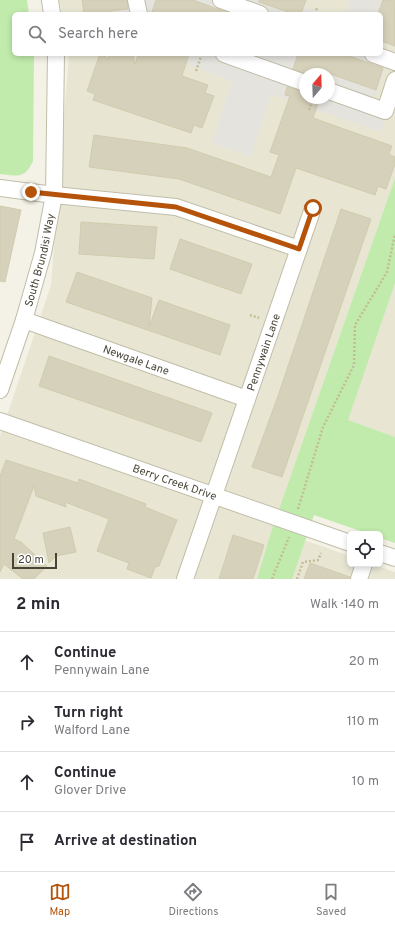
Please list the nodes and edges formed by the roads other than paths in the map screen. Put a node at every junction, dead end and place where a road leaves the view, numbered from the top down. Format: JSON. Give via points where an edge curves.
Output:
{"nodes":[{"id":1,"x":50,"y":0,"type":"edge"},
{"id":2,"x":136,"y":0,"type":"edge"},
{"id":3,"x":221,"y":0,"type":"edge"},
{"id":4,"x":52,"y":12,"type":"edge"},
{"id":5,"x":139,"y":12,"type":"edge"},
{"id":6,"x":254,"y":12,"type":"edge"},
{"id":7,"x":56,"y":56,"type":"edge"},
{"id":8,"x":230,"y":56,"type":"edge"},
{"id":9,"x":378,"y":56,"type":"edge"},
{"id":10,"x":395,"y":62,"type":"edge"},
{"id":11,"x":395,"y":80,"type":"edge"},
{"id":12,"x":299,"y":81,"type":"edge"},
{"id":13,"x":335,"y":93,"type":"edge"},
{"id":14,"x":0,"y":188,"type":"edge"},
{"id":15,"x":54,"y":195,"type":"junction"},
{"id":16,"x":313,"y":208,"type":"dead end"},
{"id":17,"x":299,"y":249,"type":"junction"},
{"id":18,"x":24,"y":320,"type":"junction"},
{"id":19,"x":0,"y":390,"type":"edge"},
{"id":20,"x":247,"y":399,"type":"junction"},
{"id":21,"x":0,"y":420,"type":"edge"},
{"id":22,"x":213,"y":496,"type":"junction"},
{"id":23,"x":347,"y":542,"type":"edge"},
{"id":24,"x":383,"y":554,"type":"edge"},
{"id":25,"x":395,"y":558,"type":"edge"},
{"id":26,"x":363,"y":567,"type":"edge"},
{"id":27,"x":185,"y":579,"type":"edge"},
{"id":28,"x":359,"y":579,"type":"edge"}],
"edges":[{"from":1,"to":4,"type":"street"},
{"from":2,"to":5,"type":"street"},
{"from":3,"to":6,"type":"street"},
{"from":7,"to":15,"type":"street","name":"South Brundisi Way"},
{"from":8,"to":12,"type":"street"},
{"from":9,"to":10,"type":"street"},
{"from":11,"to":13,"type":"street","via":[[385,111]]},
{"from":14,"to":15,"type":"street"},
{"from":15,"to":17,"type":"street","via":[[176,207]]},
{"from":15,"to":18,"type":"street","name":"South Brundisi Way","via":[[43,252]]},
{"from":16,"to":17,"type":"street","name":"Pennywain Lane"},
{"from":17,"to":20,"type":"street","name":"Pennywain Lane"},
{"from":18,"to":19,"type":"street","name":"South Brundisi Way"},
{"from":18,"to":20,"type":"street","name":"Newgale Lane"},
{"from":20,"to":22,"type":"street","name":"Pennywain Lane"},
{"from":21,"to":22,"type":"street","name":"Berry Creek Drive"},
{"from":22,"to":23,"type":"street","name":"Berry Creek Drive"},
{"from":22,"to":27,"type":"street","name":"Pennywain Lane"},
{"from":24,"to":25,"type":"street"},
{"from":26,"to":28,"type":"street"}]}
